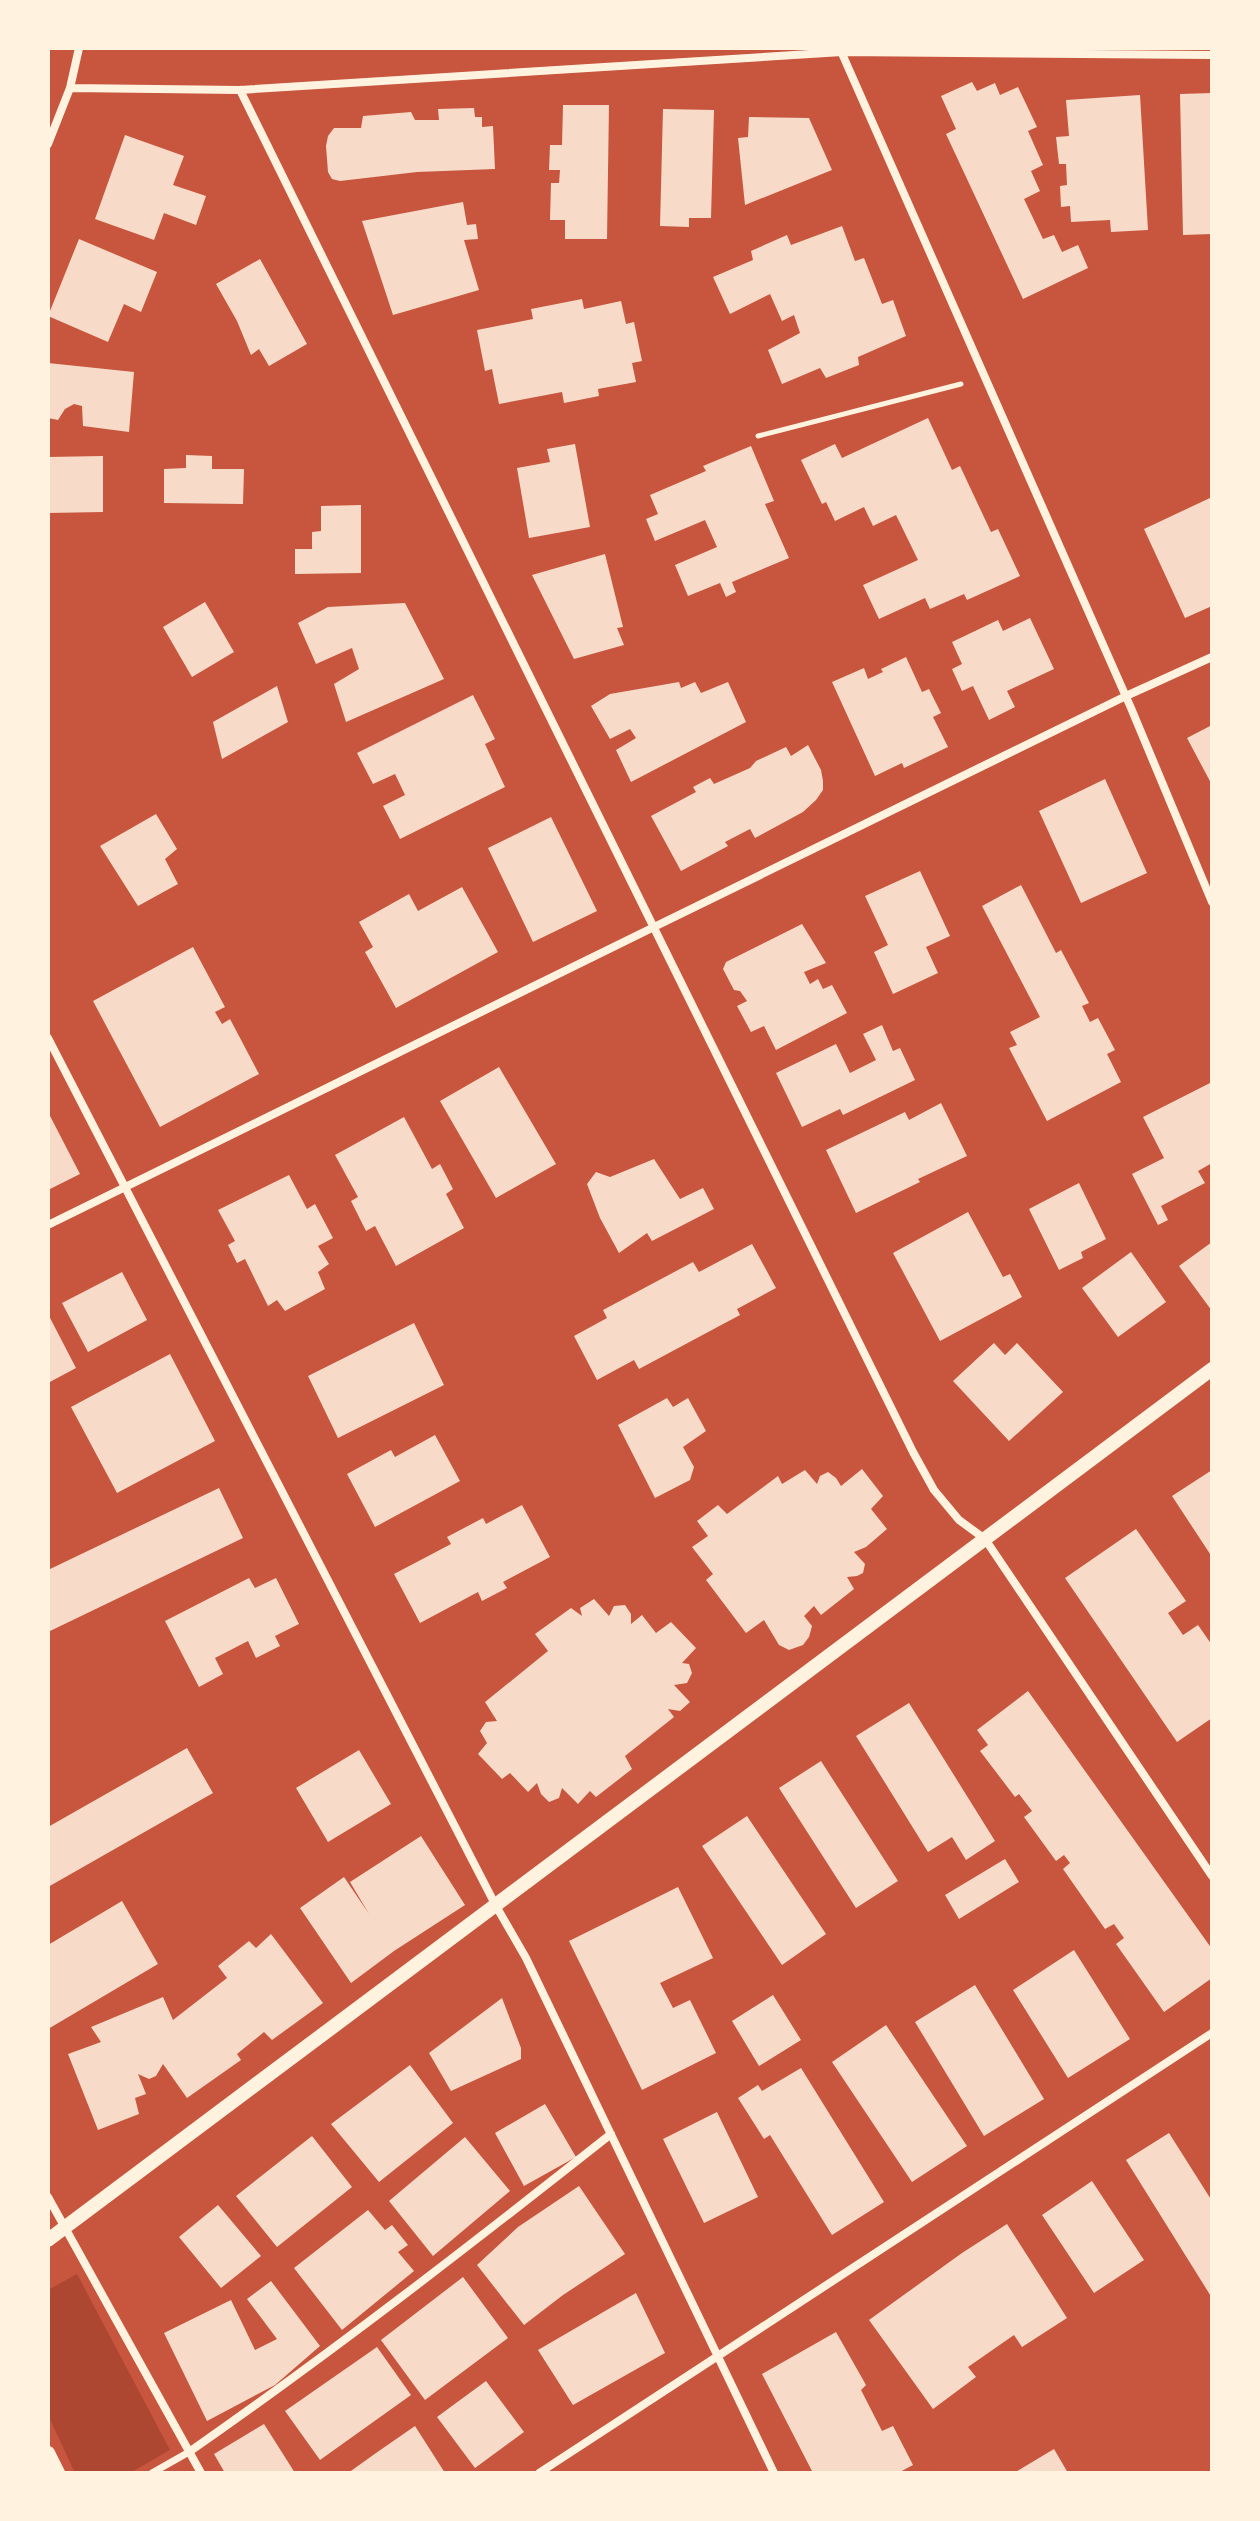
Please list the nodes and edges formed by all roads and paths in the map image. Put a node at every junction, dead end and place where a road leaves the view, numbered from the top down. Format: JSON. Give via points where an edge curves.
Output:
{"nodes":[{"id":1,"x":79,"y":48,"type":"edge"},
{"id":2,"x":841,"y":50,"type":"edge"},
{"id":3,"x":1212,"y":55,"type":"edge"},
{"id":4,"x":70,"y":88,"type":"junction"},
{"id":5,"x":240,"y":90,"type":"junction"},
{"id":6,"x":48,"y":144,"type":"edge"},
{"id":7,"x":986,"y":377,"type":"junction"},
{"id":8,"x":758,"y":436,"type":"dead end"},
{"id":9,"x":1212,"y":657,"type":"edge"},
{"id":10,"x":1126,"y":696,"type":"junction"},
{"id":11,"x":1212,"y":902,"type":"edge"},
{"id":12,"x":652,"y":928,"type":"junction"},
{"id":13,"x":48,"y":1038,"type":"edge"},
{"id":14,"x":124,"y":1187,"type":"junction"},
{"id":15,"x":48,"y":1225,"type":"edge"},
{"id":16,"x":1212,"y":1369,"type":"edge"},
{"id":17,"x":985,"y":1539,"type":"junction"},
{"id":18,"x":1212,"y":1876,"type":"edge"},
{"id":19,"x":496,"y":1906,"type":"junction"},
{"id":20,"x":1212,"y":2033,"type":"edge"},
{"id":21,"x":611,"y":2134,"type":"junction"},
{"id":22,"x":48,"y":2197,"type":"edge"},
{"id":23,"x":64,"y":2229,"type":"junction"},
{"id":24,"x":48,"y":2240,"type":"edge"},
{"id":25,"x":717,"y":2355,"type":"junction"},
{"id":26,"x":189,"y":2452,"type":"junction"},
{"id":27,"x":48,"y":2453,"type":"edge"},
{"id":28,"x":58,"y":2473,"type":"edge"},
{"id":29,"x":152,"y":2473,"type":"edge"},
{"id":30,"x":201,"y":2473,"type":"edge"},
{"id":31,"x":539,"y":2473,"type":"edge"},
{"id":32,"x":774,"y":2473,"type":"edge"}],
"edges":[{"from":1,"to":4,"type":"street"},
{"from":2,"to":3,"type":"street"},
{"from":2,"to":5,"type":"street"},
{"from":2,"to":7,"type":"street"},
{"from":4,"to":5,"type":"street"},
{"from":4,"to":6,"type":"street"},
{"from":5,"to":12,"type":"street"},
{"from":7,"to":8,"type":"path"},
{"from":7,"to":10,"type":"street"},
{"from":9,"to":10,"type":"street"},
{"from":10,"to":11,"type":"street"},
{"from":10,"to":12,"type":"street"},
{"from":12,"to":14,"type":"street"},
{"from":12,"to":17,"type":"street","via":[[913,1452],[934,1490],[959,1520]]},
{"from":13,"to":14,"type":"street"},
{"from":14,"to":15,"type":"street"},
{"from":14,"to":19,"type":"street"},
{"from":16,"to":17,"type":"street"},
{"from":17,"to":18,"type":"street"},
{"from":17,"to":19,"type":"street"},
{"from":19,"to":21,"type":"street"},
{"from":19,"to":23,"type":"street"},
{"from":20,"to":25,"type":"street"},
{"from":21,"to":25,"type":"street"},
{"from":21,"to":26,"type":"street","via":[[462,2252]]},
{"from":22,"to":23,"type":"street"},
{"from":23,"to":24,"type":"street"},
{"from":23,"to":26,"type":"street"},
{"from":25,"to":31,"type":"street"},
{"from":25,"to":32,"type":"street"},
{"from":26,"to":29,"type":"street"},
{"from":26,"to":30,"type":"street"},
{"from":27,"to":28,"type":"street"}]}
